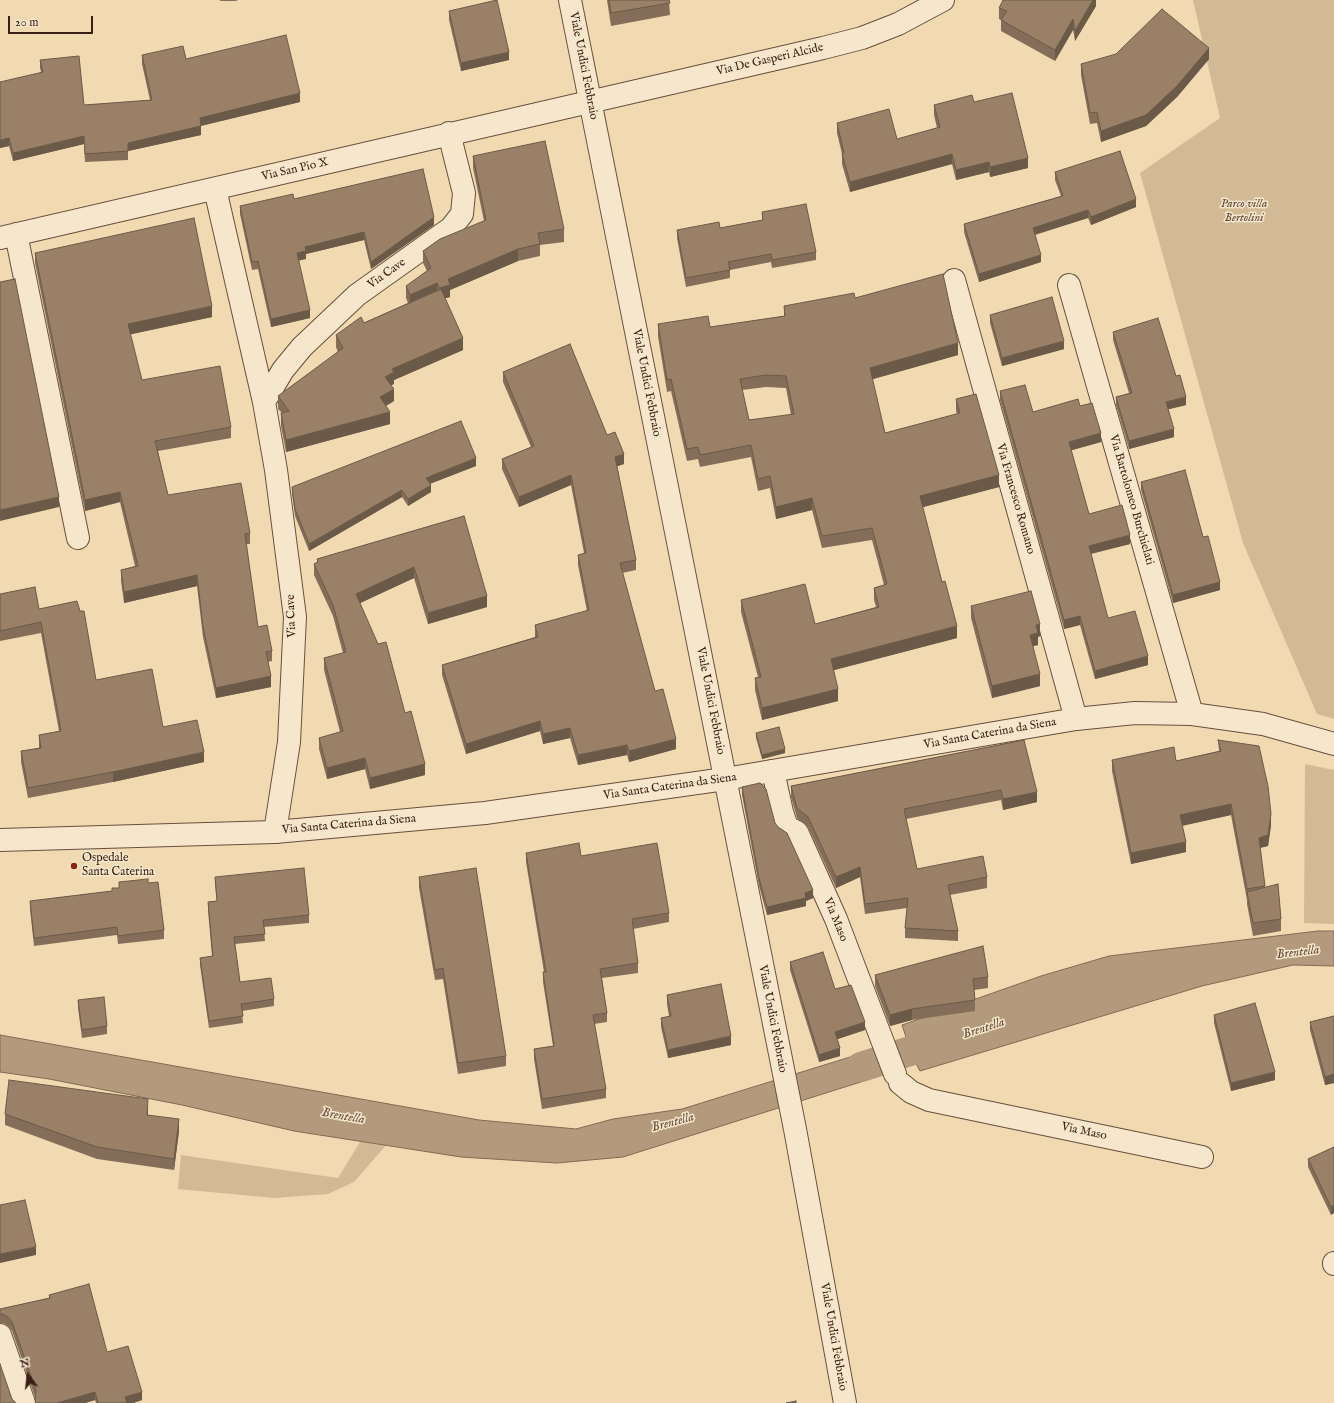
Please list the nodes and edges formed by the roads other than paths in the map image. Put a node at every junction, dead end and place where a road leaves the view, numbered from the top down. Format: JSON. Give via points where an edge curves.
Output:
{"nodes":[{"id":1,"x":570,"y":0,"type":"edge"},
{"id":2,"x":943,"y":0,"type":"edge"},
{"id":3,"x":590,"y":102,"type":"junction"},
{"id":4,"x":449,"y":133,"type":"junction"},
{"id":5,"x":215,"y":189,"type":"junction"},
{"id":6,"x":8,"y":236,"type":"edge"},
{"id":7,"x":954,"y":280,"type":"dead end"},
{"id":8,"x":1069,"y":285,"type":"dead end"},
{"id":9,"x":264,"y":402,"type":"junction"},
{"id":10,"x":78,"y":538,"type":"dead end"},
{"id":11,"x":1192,"y":714,"type":"junction"},
{"id":12,"x":1076,"y":719,"type":"junction"},
{"id":13,"x":1334,"y":744,"type":"edge"},
{"id":14,"x":773,"y":771,"type":"junction"},
{"id":15,"x":725,"y":779,"type":"junction"},
{"id":16,"x":275,"y":832,"type":"junction"},
{"id":17,"x":0,"y":840,"type":"edge"},
{"id":18,"x":1202,"y":1157,"type":"dead end"},
{"id":19,"x":0,"y":1335,"type":"edge"},
{"id":20,"x":24,"y":1403,"type":"edge"},
{"id":21,"x":845,"y":1403,"type":"edge"}],
"edges":[{"from":1,"to":3,"type":"street","name":"Viale Undici Febbraio"},
{"from":2,"to":3,"type":"street","name":"Via De Gasperi Alcide","via":[[898,24],[862,38]]},
{"from":3,"to":4,"type":"street","name":"Via San Pio X"},
{"from":3,"to":15,"type":"street","name":"Viale Undici Febbraio"},
{"from":4,"to":5,"type":"street","name":"Via San Pio X"},
{"from":4,"to":9,"type":"street","name":"Via Cave","via":[[464,193],[462,214],[451,228],[357,295],[302,347],[282,370]]},
{"from":5,"to":6,"type":"street","name":"Via San Pio X"},
{"from":5,"to":9,"type":"street","name":"Via Cave"},
{"from":6,"to":10,"type":"street"},
{"from":7,"to":12,"type":"street","name":"Via Francesco Romano"},
{"from":8,"to":11,"type":"street","name":"Via Bartolomeo Burchielati"},
{"from":9,"to":16,"type":"street","name":"Via Cave","via":[[276,470],[295,617],[289,742]]},
{"from":11,"to":12,"type":"street","name":"Via Santa Caterina da Siena","via":[[1134,713]]},
{"from":11,"to":13,"type":"street","name":"Via Santa Caterina da Siena","via":[[1263,724]]},
{"from":12,"to":14,"type":"street","name":"Via Santa Caterina da Siena"},
{"from":14,"to":15,"type":"street","name":"Via Santa Caterina da Siena"},
{"from":14,"to":18,"type":"street","name":"Via Maso","via":[[787,827],[797,832],[836,919],[898,1079],[911,1092],[929,1100]]},
{"from":15,"to":16,"type":"street","name":"Via Santa Caterina da Siena","via":[[485,813]]},
{"from":15,"to":21,"type":"street","name":"Viale Undici Febbraio","via":[[791,1110]]},
{"from":16,"to":17,"type":"street","name":"Via Santa Caterina da Siena"},
{"from":19,"to":20,"type":"street"}]}
